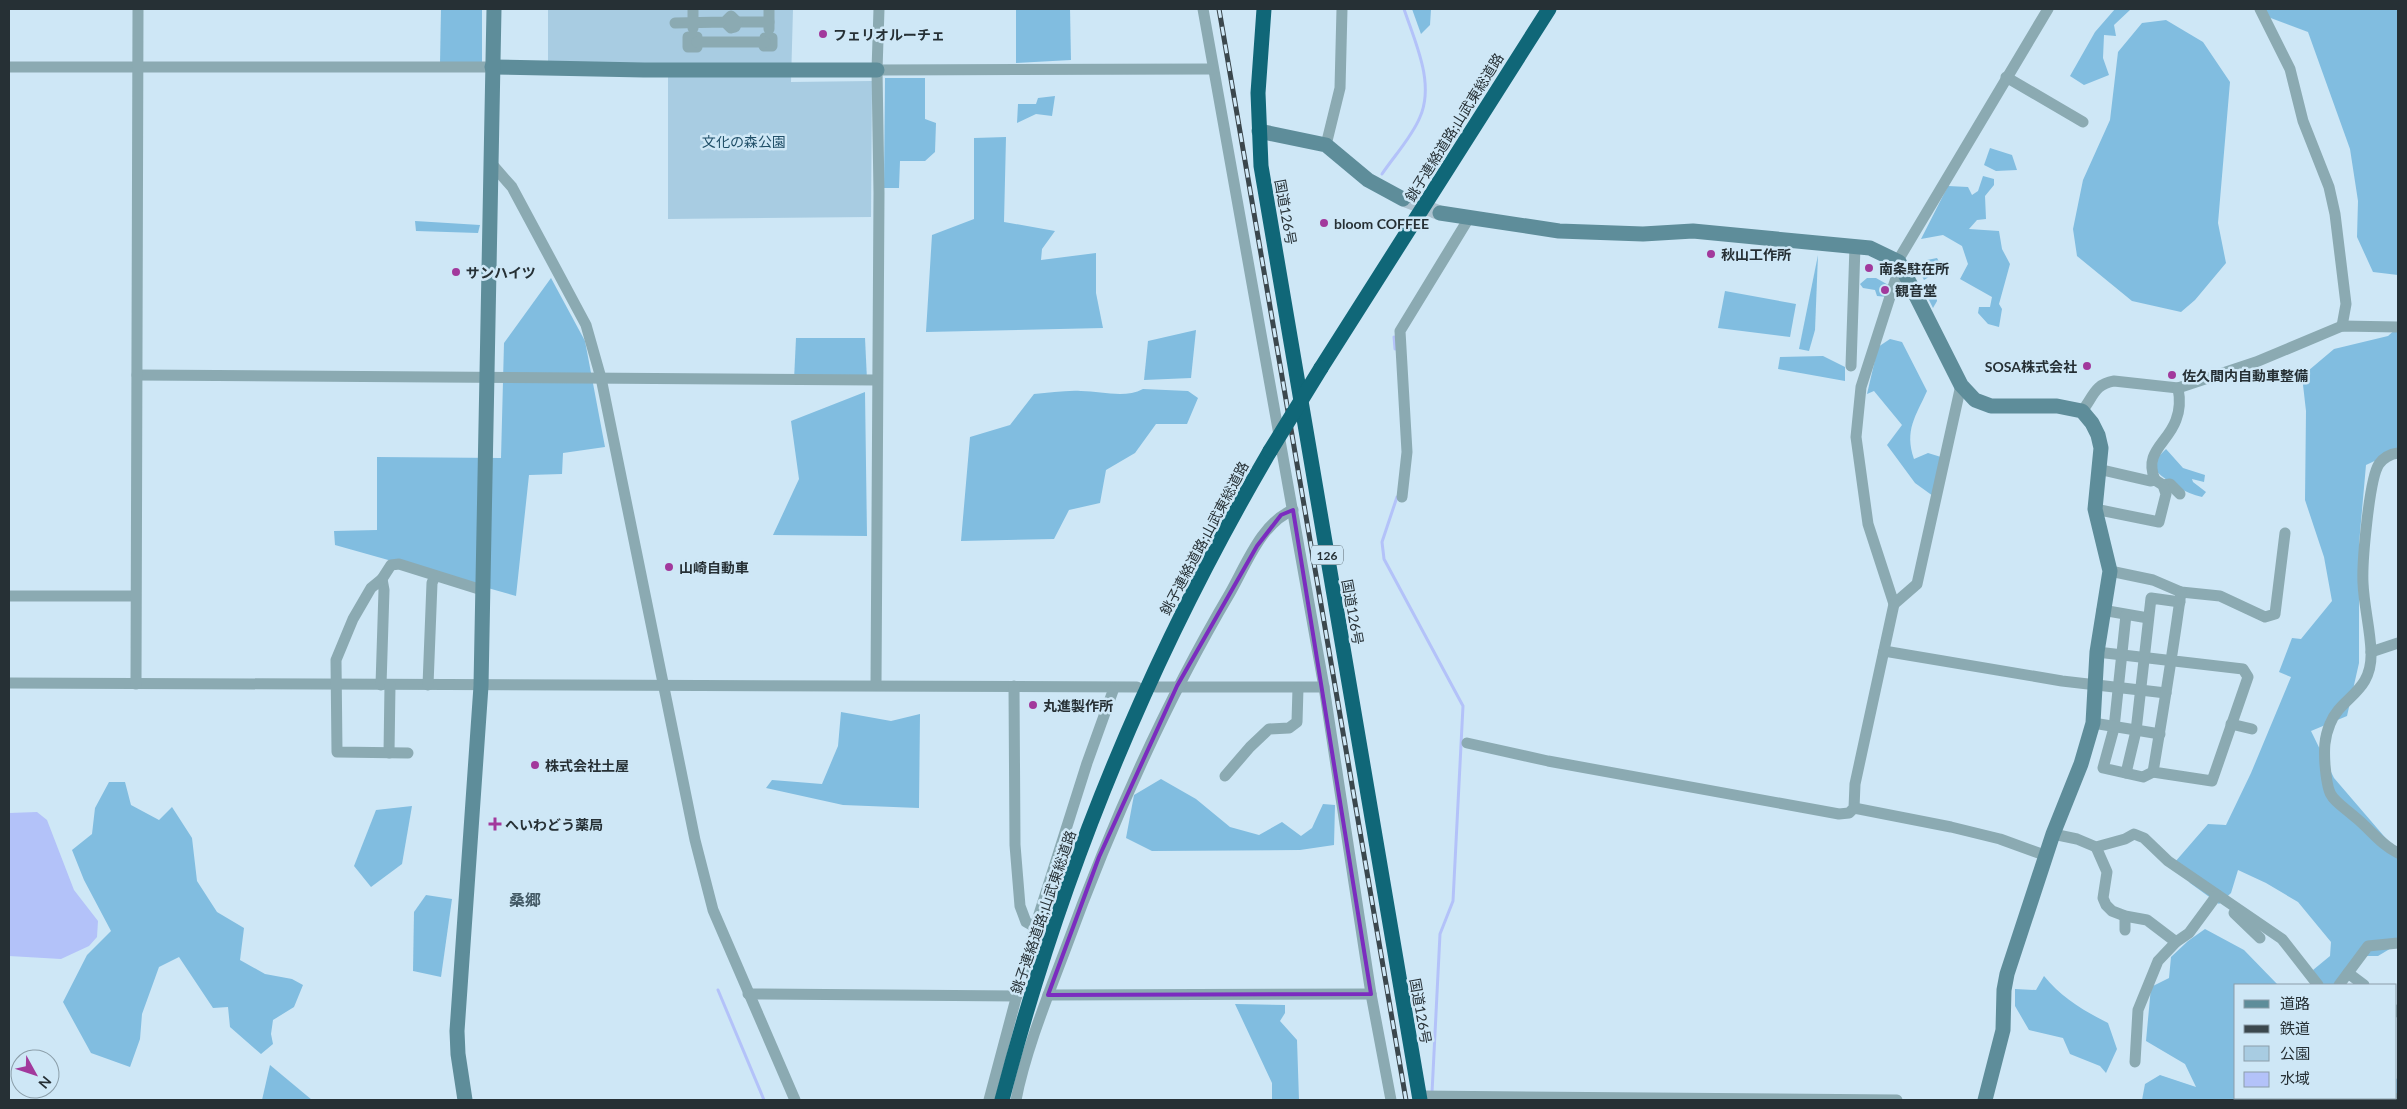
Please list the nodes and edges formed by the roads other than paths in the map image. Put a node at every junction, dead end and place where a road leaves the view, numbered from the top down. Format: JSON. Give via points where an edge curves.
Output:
{"nodes":[{"id":1,"x":138,"y":9,"type":"edge"},
{"id":2,"x":494,"y":9,"type":"edge"},
{"id":3,"x":693,"y":9,"type":"edge"},
{"id":4,"x":769,"y":9,"type":"edge"},
{"id":5,"x":879,"y":9,"type":"edge"},
{"id":6,"x":1203,"y":9,"type":"edge"},
{"id":7,"x":1264,"y":9,"type":"edge"},
{"id":8,"x":1342,"y":9,"type":"edge"},
{"id":9,"x":1547,"y":9,"type":"edge"},
{"id":10,"x":2048,"y":9,"type":"edge"},
{"id":11,"x":2260,"y":9,"type":"edge"},
{"id":12,"x":731,"y":20,"type":"edge"},
{"id":13,"x":769,"y":22,"type":"junction"},
{"id":14,"x":675,"y":23,"type":"dead end"},
{"id":15,"x":692,"y":23,"type":"junction"},
{"id":16,"x":731,"y":44,"type":"junction"},
{"id":17,"x":492,"y":66,"type":"junction"},
{"id":18,"x":9,"y":67,"type":"edge"},
{"id":19,"x":138,"y":68,"type":"junction"},
{"id":20,"x":877,"y":70,"type":"junction"},
{"id":21,"x":1212,"y":70,"type":"junction"},
{"id":22,"x":2006,"y":77,"type":"junction"},
{"id":23,"x":2083,"y":122,"type":"dead end"},
{"id":24,"x":1259,"y":131,"type":"junction"},
{"id":25,"x":1326,"y":145,"type":"junction"},
{"id":26,"x":490,"y":162,"type":"junction"},
{"id":27,"x":1402,"y":199,"type":"tunnel mouth"},
{"id":28,"x":1440,"y":213,"type":"tunnel mouth"},
{"id":29,"x":1469,"y":218,"type":"junction"},
{"id":30,"x":1855,"y":246,"type":"junction"},
{"id":31,"x":1899,"y":262,"type":"junction"},
{"id":32,"x":2342,"y":326,"type":"junction"},
{"id":33,"x":2398,"y":327,"type":"edge"},
{"id":34,"x":1851,"y":366,"type":"dead end"},
{"id":35,"x":136,"y":375,"type":"junction"},
{"id":36,"x":487,"y":377,"type":"junction"},
{"id":37,"x":601,"y":378,"type":"junction"},
{"id":38,"x":877,"y":380,"type":"junction"},
{"id":39,"x":1961,"y":385,"type":"junction"},
{"id":40,"x":2178,"y":388,"type":"junction"},
{"id":41,"x":2082,"y":411,"type":"junction"},
{"id":42,"x":2398,"y":453,"type":"edge"},
{"id":43,"x":2098,"y":469,"type":"junction"},
{"id":44,"x":2159,"y":482,"type":"junction"},
{"id":45,"x":2180,"y":494,"type":"dead end"},
{"id":46,"x":1402,"y":497,"type":"dead end"},
{"id":47,"x":2095,"y":509,"type":"junction"},
{"id":48,"x":1293,"y":510,"type":"junction"},
{"id":49,"x":2285,"y":533,"type":"dead end"},
{"id":50,"x":2110,"y":571,"type":"junction"},
{"id":51,"x":435,"y":576,"type":"junction"},
{"id":52,"x":382,"y":579,"type":"junction"},
{"id":53,"x":2280,"y":586,"type":"junction"},
{"id":54,"x":482,"y":590,"type":"junction"},
{"id":55,"x":9,"y":596,"type":"edge"},
{"id":56,"x":135,"y":596,"type":"junction"},
{"id":57,"x":2180,"y":597,"type":"junction"},
{"id":58,"x":2268,"y":598,"type":"dead end"},
{"id":59,"x":1894,"y":604,"type":"junction"},
{"id":60,"x":2102,"y":610,"type":"junction"},
{"id":61,"x":2126,"y":615,"type":"junction"},
{"id":62,"x":2148,"y":618,"type":"junction"},
{"id":63,"x":2398,"y":643,"type":"edge"},
{"id":64,"x":1884,"y":651,"type":"junction"},
{"id":65,"x":2097,"y":652,"type":"junction"},
{"id":66,"x":2371,"y":652,"type":"junction"},
{"id":67,"x":2122,"y":655,"type":"junction"},
{"id":68,"x":2143,"y":658,"type":"junction"},
{"id":69,"x":2171,"y":661,"type":"junction"},
{"id":70,"x":9,"y":683,"type":"edge"},
{"id":71,"x":136,"y":684,"type":"junction"},
{"id":72,"x":336,"y":685,"type":"junction"},
{"id":73,"x":386,"y":685,"type":"junction"},
{"id":74,"x":876,"y":685,"type":"junction"},
{"id":75,"x":2095,"y":685,"type":"junction"},
{"id":76,"x":428,"y":686,"type":"junction"},
{"id":77,"x":480,"y":686,"type":"junction"},
{"id":78,"x":664,"y":686,"type":"junction"},
{"id":79,"x":1014,"y":686,"type":"junction"},
{"id":80,"x":1137,"y":686,"type":"dead end"},
{"id":81,"x":1177,"y":686,"type":"junction"},
{"id":82,"x":2118,"y":686,"type":"junction"},
{"id":83,"x":1156,"y":687,"type":"dead end"},
{"id":84,"x":1324,"y":687,"type":"junction"},
{"id":85,"x":1114,"y":688,"type":"junction"},
{"id":86,"x":1298,"y":688,"type":"junction"},
{"id":87,"x":2140,"y":689,"type":"junction"},
{"id":88,"x":2166,"y":693,"type":"junction"},
{"id":89,"x":2092,"y":723,"type":"junction"},
{"id":90,"x":2231,"y":724,"type":"junction"},
{"id":91,"x":2114,"y":728,"type":"junction"},
{"id":92,"x":2252,"y":729,"type":"dead end"},
{"id":93,"x":2136,"y":731,"type":"junction"},
{"id":94,"x":2160,"y":734,"type":"junction"},
{"id":95,"x":1467,"y":743,"type":"dead end"},
{"id":96,"x":389,"y":753,"type":"junction"},
{"id":97,"x":408,"y":754,"type":"dead end"},
{"id":98,"x":2153,"y":772,"type":"junction"},
{"id":99,"x":2126,"y":773,"type":"junction"},
{"id":100,"x":1225,"y":776,"type":"dead end"},
{"id":101,"x":1854,"y":808,"type":"junction"},
{"id":102,"x":2053,"y":834,"type":"junction"},
{"id":103,"x":2096,"y":847,"type":"junction"},
{"id":104,"x":2398,"y":853,"type":"edge"},
{"id":105,"x":2047,"y":856,"type":"junction"},
{"id":106,"x":2221,"y":899,"type":"junction"},
{"id":107,"x":2125,"y":916,"type":"junction"},
{"id":108,"x":1035,"y":927,"type":"junction"},
{"id":109,"x":2125,"y":930,"type":"dead end"},
{"id":110,"x":2260,"y":938,"type":"dead end"},
{"id":111,"x":2176,"y":942,"type":"junction"},
{"id":112,"x":2398,"y":943,"type":"edge"},
{"id":113,"x":2348,"y":973,"type":"junction"},
{"id":114,"x":2317,"y":984,"type":"edge"},
{"id":115,"x":2340,"y":984,"type":"edge"},
{"id":116,"x":2363,"y":984,"type":"edge"},
{"id":117,"x":748,"y":994,"type":"junction"},
{"id":118,"x":1371,"y":994,"type":"junction"},
{"id":119,"x":1048,"y":995,"type":"junction"},
{"id":120,"x":1017,"y":996,"type":"junction"},
{"id":121,"x":2135,"y":1062,"type":"dead end"},
{"id":122,"x":1426,"y":1097,"type":"edge"},
{"id":123,"x":465,"y":1100,"type":"edge"},
{"id":124,"x":795,"y":1100,"type":"edge"},
{"id":125,"x":989,"y":1100,"type":"edge"},
{"id":126,"x":1002,"y":1100,"type":"edge"},
{"id":127,"x":1016,"y":1100,"type":"edge"},
{"id":128,"x":1391,"y":1100,"type":"edge"},
{"id":129,"x":1897,"y":1100,"type":"edge"},
{"id":130,"x":1986,"y":1100,"type":"edge"}],
"edges":[{"from":1,"to":19,"type":"street"},
{"from":2,"to":17,"type":"street"},
{"from":3,"to":15,"type":"street"},
{"from":4,"to":13,"type":"street"},
{"from":5,"to":20,"type":"street"},
{"from":6,"to":21,"type":"street"},
{"from":7,"to":24,"type":"highway","name":"国道126号","number":"126","via":[[1258,93]]},
{"from":8,"to":25,"type":"street","via":[[1340,88]]},
{"from":9,"to":126,"type":"highway","name":"銚子連絡道路;山武東総道路","bridge":true,"via":[[1270,450],[1178,619],[1121,746],[1079,853]]},
{"from":10,"to":22,"type":"street"},
{"from":11,"to":32,"type":"street","via":[[2290,68],[2304,121],[2329,187],[2346,304]]},
{"from":12,"to":13,"type":"street"},
{"from":12,"to":15,"type":"street"},
{"from":12,"to":16,"type":"street"},
{"from":13,"to":16,"type":"street","via":[[766,40]]},
{"from":14,"to":15,"type":"street"},
{"from":15,"to":16,"type":"street","via":[[695,40]]},
{"from":17,"to":19,"type":"street"},
{"from":17,"to":20,"type":"street"},
{"from":17,"to":26,"type":"street"},
{"from":18,"to":19,"type":"street"},
{"from":19,"to":35,"type":"street"},
{"from":20,"to":21,"type":"street"},
{"from":20,"to":38,"type":"street"},
{"from":21,"to":48,"type":"street"},
{"from":22,"to":23,"type":"street"},
{"from":22,"to":31,"type":"street"},
{"from":24,"to":25,"type":"street"},
{"from":24,"to":122,"type":"highway","name":"国道126号","number":"126","via":[[1261,166]]},
{"from":25,"to":27,"type":"street","via":[[1368,180]]},
{"from":26,"to":36,"type":"street"},
{"from":26,"to":37,"type":"street","via":[[512,187],[578,309],[590,335]]},
{"from":28,"to":29,"type":"street"},
{"from":29,"to":30,"type":"street","via":[[1560,231],[1643,234],[1693,231]]},
{"from":29,"to":46,"type":"street","via":[[1400,331],[1407,452]]},
{"from":30,"to":31,"type":"street","via":[[1870,248]]},
{"from":30,"to":34,"type":"street"},
{"from":31,"to":39,"type":"street"},
{"from":31,"to":59,"type":"street","via":[[1861,388],[1856,437],[1868,524]]},
{"from":32,"to":33,"type":"street"},
{"from":32,"to":40,"type":"street","via":[[2256,362]]},
{"from":35,"to":36,"type":"street"},
{"from":35,"to":56,"type":"street"},
{"from":36,"to":37,"type":"street"},
{"from":36,"to":54,"type":"street"},
{"from":37,"to":38,"type":"street"},
{"from":37,"to":78,"type":"street"},
{"from":38,"to":74,"type":"street"},
{"from":39,"to":41,"type":"street","via":[[1975,400],[1991,406],[2057,406]]},
{"from":39,"to":59,"type":"street","via":[[1917,584]]},
{"from":40,"to":41,"type":"street","via":[[2104,382],[2094,391],[2090,403]]},
{"from":40,"to":44,"type":"street","via":[[2177,419],[2152,459],[2151,468]]},
{"from":41,"to":43,"type":"street","via":[[2098,435],[2101,448]]},
{"from":42,"to":66,"type":"street","via":[[2385,459],[2374,473],[2363,584]]},
{"from":43,"to":44,"type":"street"},
{"from":43,"to":47,"type":"street"},
{"from":44,"to":45,"type":"street","via":[[2170,484]]},
{"from":44,"to":47,"type":"street","via":[[2166,494],[2159,522]]},
{"from":47,"to":50,"type":"street"},
{"from":48,"to":81,"type":"street","via":[[1275,520],[1257,546]]},
{"from":48,"to":84,"type":"street"},
{"from":49,"to":53,"type":"street"},
{"from":50,"to":57,"type":"street","via":[[2153,580]]},
{"from":50,"to":60,"type":"street"},
{"from":51,"to":52,"type":"street","via":[[399,564],[391,565]]},
{"from":51,"to":54,"type":"street"},
{"from":51,"to":76,"type":"street","via":[[432,583]]},
{"from":52,"to":72,"type":"street","via":[[371,588],[336,660]]},
{"from":52,"to":73,"type":"street"},
{"from":53,"to":57,"type":"street","via":[[2275,614],[2265,617],[2220,596]]},
{"from":53,"to":58,"type":"street"},
{"from":54,"to":77,"type":"street"},
{"from":55,"to":56,"type":"street"},
{"from":56,"to":71,"type":"street"},
{"from":57,"to":62,"type":"street","via":[[2151,598]]},
{"from":57,"to":69,"type":"street"},
{"from":59,"to":64,"type":"street"},
{"from":60,"to":61,"type":"street"},
{"from":60,"to":65,"type":"street"},
{"from":61,"to":62,"type":"street"},
{"from":61,"to":67,"type":"street"},
{"from":62,"to":68,"type":"street"},
{"from":63,"to":66,"type":"street"},
{"from":64,"to":75,"type":"street"},
{"from":64,"to":101,"type":"street","via":[[1855,784]]},
{"from":65,"to":67,"type":"street"},
{"from":65,"to":75,"type":"street"},
{"from":66,"to":104,"type":"street","via":[[2368,673],[2359,691],[2330,723],[2324,746],[2328,793],[2368,827],[2386,848]]},
{"from":67,"to":68,"type":"street"},
{"from":67,"to":82,"type":"street"},
{"from":68,"to":69,"type":"street"},
{"from":68,"to":87,"type":"street"},
{"from":69,"to":88,"type":"street"},
{"from":69,"to":90,"type":"street","via":[[2243,669],[2248,676]]},
{"from":70,"to":71,"type":"street"},
{"from":71,"to":72,"type":"street"},
{"from":72,"to":73,"type":"street"},
{"from":72,"to":96,"type":"street","via":[[337,752]]},
{"from":73,"to":76,"type":"street"},
{"from":73,"to":96,"type":"street"},
{"from":74,"to":78,"type":"street"},
{"from":74,"to":79,"type":"street"},
{"from":75,"to":82,"type":"street"},
{"from":75,"to":89,"type":"street"},
{"from":76,"to":77,"type":"street"},
{"from":77,"to":78,"type":"street"},
{"from":77,"to":123,"type":"street","via":[[459,991],[458,1054]]},
{"from":78,"to":117,"type":"street","via":[[712,910]]},
{"from":79,"to":85,"type":"street"},
{"from":79,"to":108,"type":"street","via":[[1015,845],[1020,906],[1026,922]]},
{"from":80,"to":85,"type":"street"},
{"from":81,"to":83,"type":"street"},
{"from":81,"to":86,"type":"street"},
{"from":81,"to":119,"type":"street","via":[[1099,857]]},
{"from":82,"to":87,"type":"street"},
{"from":82,"to":91,"type":"street"},
{"from":84,"to":86,"type":"street"},
{"from":84,"to":118,"type":"street"},
{"from":85,"to":108,"type":"street"},
{"from":86,"to":100,"type":"street","via":[[1297,722],[1289,728],[1269,729]]},
{"from":87,"to":88,"type":"street"},
{"from":87,"to":93,"type":"street"},
{"from":88,"to":94,"type":"street"},
{"from":89,"to":91,"type":"street"},
{"from":89,"to":102,"type":"street","via":[[2081,764]]},
{"from":90,"to":92,"type":"street"},
{"from":90,"to":98,"type":"street","via":[[2212,781]]},
{"from":91,"to":93,"type":"street"},
{"from":91,"to":99,"type":"street","via":[[2104,768]]},
{"from":93,"to":94,"type":"street"},
{"from":93,"to":99,"type":"street"},
{"from":94,"to":98,"type":"street"},
{"from":95,"to":101,"type":"street","via":[[1839,814],[1849,813]]},
{"from":96,"to":97,"type":"street"},
{"from":98,"to":99,"type":"street","via":[[2143,777]]},
{"from":101,"to":105,"type":"street","via":[[2000,839]]},
{"from":102,"to":103,"type":"street"},
{"from":102,"to":105,"type":"street"},
{"from":103,"to":106,"type":"street","via":[[2134,834],[2144,838],[2168,861]]},
{"from":103,"to":107,"type":"street","via":[[2107,872],[2103,898],[2112,911]]},
{"from":105,"to":130,"type":"street","via":[[2006,974],[2003,1030]]},
{"from":106,"to":110,"type":"street"},
{"from":106,"to":111,"type":"street"},
{"from":106,"to":114,"type":"street","via":[[2282,939]]},
{"from":107,"to":109,"type":"street"},
{"from":107,"to":111,"type":"street","via":[[2147,920]]},
{"from":108,"to":120,"type":"street"},
{"from":111,"to":121,"type":"street","via":[[2158,961],[2138,1010]]},
{"from":112,"to":113,"type":"street","via":[[2368,946]]},
{"from":113,"to":115,"type":"street"},
{"from":113,"to":116,"type":"street"},
{"from":117,"to":120,"type":"street"},
{"from":117,"to":124,"type":"street"},
{"from":118,"to":119,"type":"street"},
{"from":118,"to":128,"type":"street"},
{"from":119,"to":127,"type":"street"},
{"from":120,"to":125,"type":"street"},
{"from":122,"to":129,"type":"street"}]}
